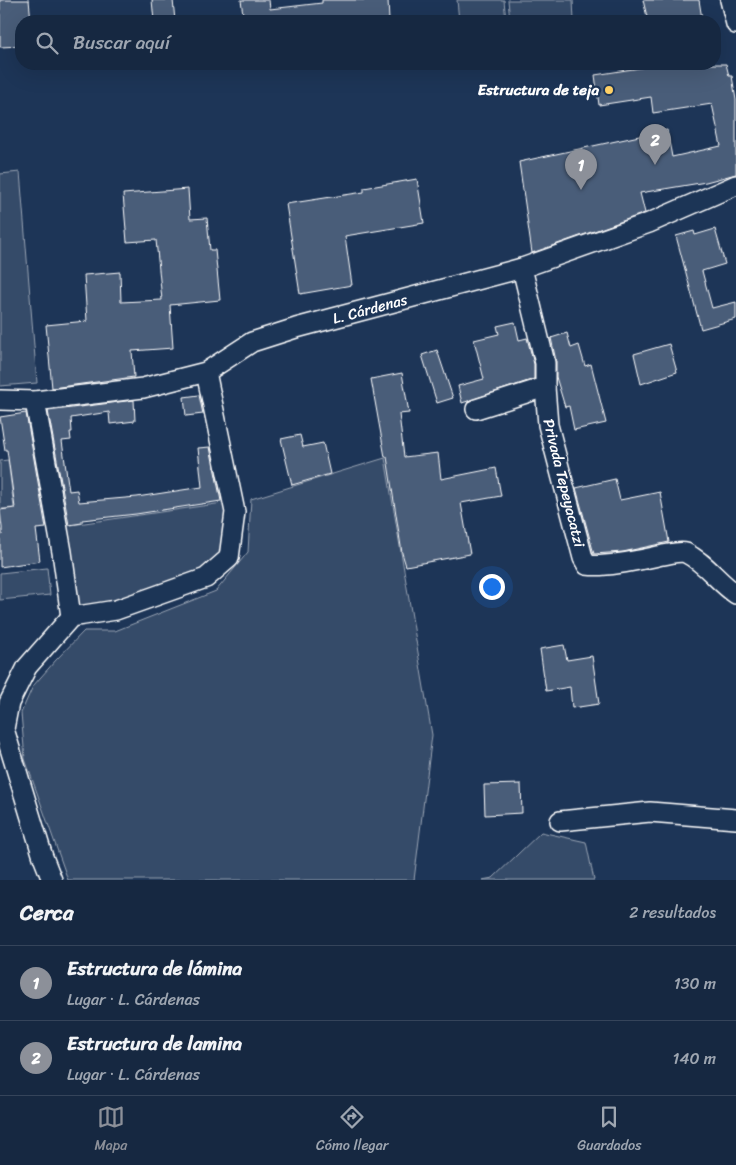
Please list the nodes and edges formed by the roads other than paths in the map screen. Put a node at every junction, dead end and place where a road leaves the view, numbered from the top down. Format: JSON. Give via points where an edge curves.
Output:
{"nodes":[{"id":1,"x":730,"y":0,"type":"edge"},
{"id":2,"x":736,"y":24,"type":"edge"},
{"id":3,"x":736,"y":185,"type":"edge"},
{"id":4,"x":522,"y":268,"type":"junction"},
{"id":5,"x":206,"y":372,"type":"junction"},
{"id":6,"x":545,"y":387,"type":"junction"},
{"id":7,"x":0,"y":400,"type":"edge"},
{"id":8,"x":34,"y":401,"type":"junction"},
{"id":9,"x":476,"y":409,"type":"dead end"},
{"id":10,"x":736,"y":594,"type":"edge"},
{"id":11,"x":71,"y":617,"type":"junction"},
{"id":12,"x":736,"y":819,"type":"edge"},
{"id":13,"x":560,"y":822,"type":"dead end"},
{"id":14,"x":52,"y":880,"type":"edge"}],
"edges":[{"from":1,"to":2,"type":"street"},
{"from":3,"to":4,"type":"street","name":"L. Cárdenas","via":[[649,223]]},
{"from":4,"to":5,"type":"street","name":"L. Cárdenas","via":[[252,342]]},
{"from":4,"to":6,"type":"street","name":"Privada Tepeyacatzi","via":[[545,362]]},
{"from":5,"to":8,"type":"street","name":"L. Cárdenas","via":[[143,388]]},
{"from":5,"to":11,"type":"street","via":[[235,512],[229,558],[206,578],[116,610]]},
{"from":6,"to":9,"type":"street"},
{"from":6,"to":10,"type":"street","name":"Privada Tepeyacatzi","via":[[548,425],[587,564],[618,563],[683,552],[702,563]]},
{"from":7,"to":8,"type":"street","name":"L. Cárdenas"},
{"from":8,"to":11,"type":"street"},
{"from":11,"to":14,"type":"street","via":[[27,668],[9,703],[4,729]]},
{"from":12,"to":13,"type":"street","via":[[650,812]]}]}
